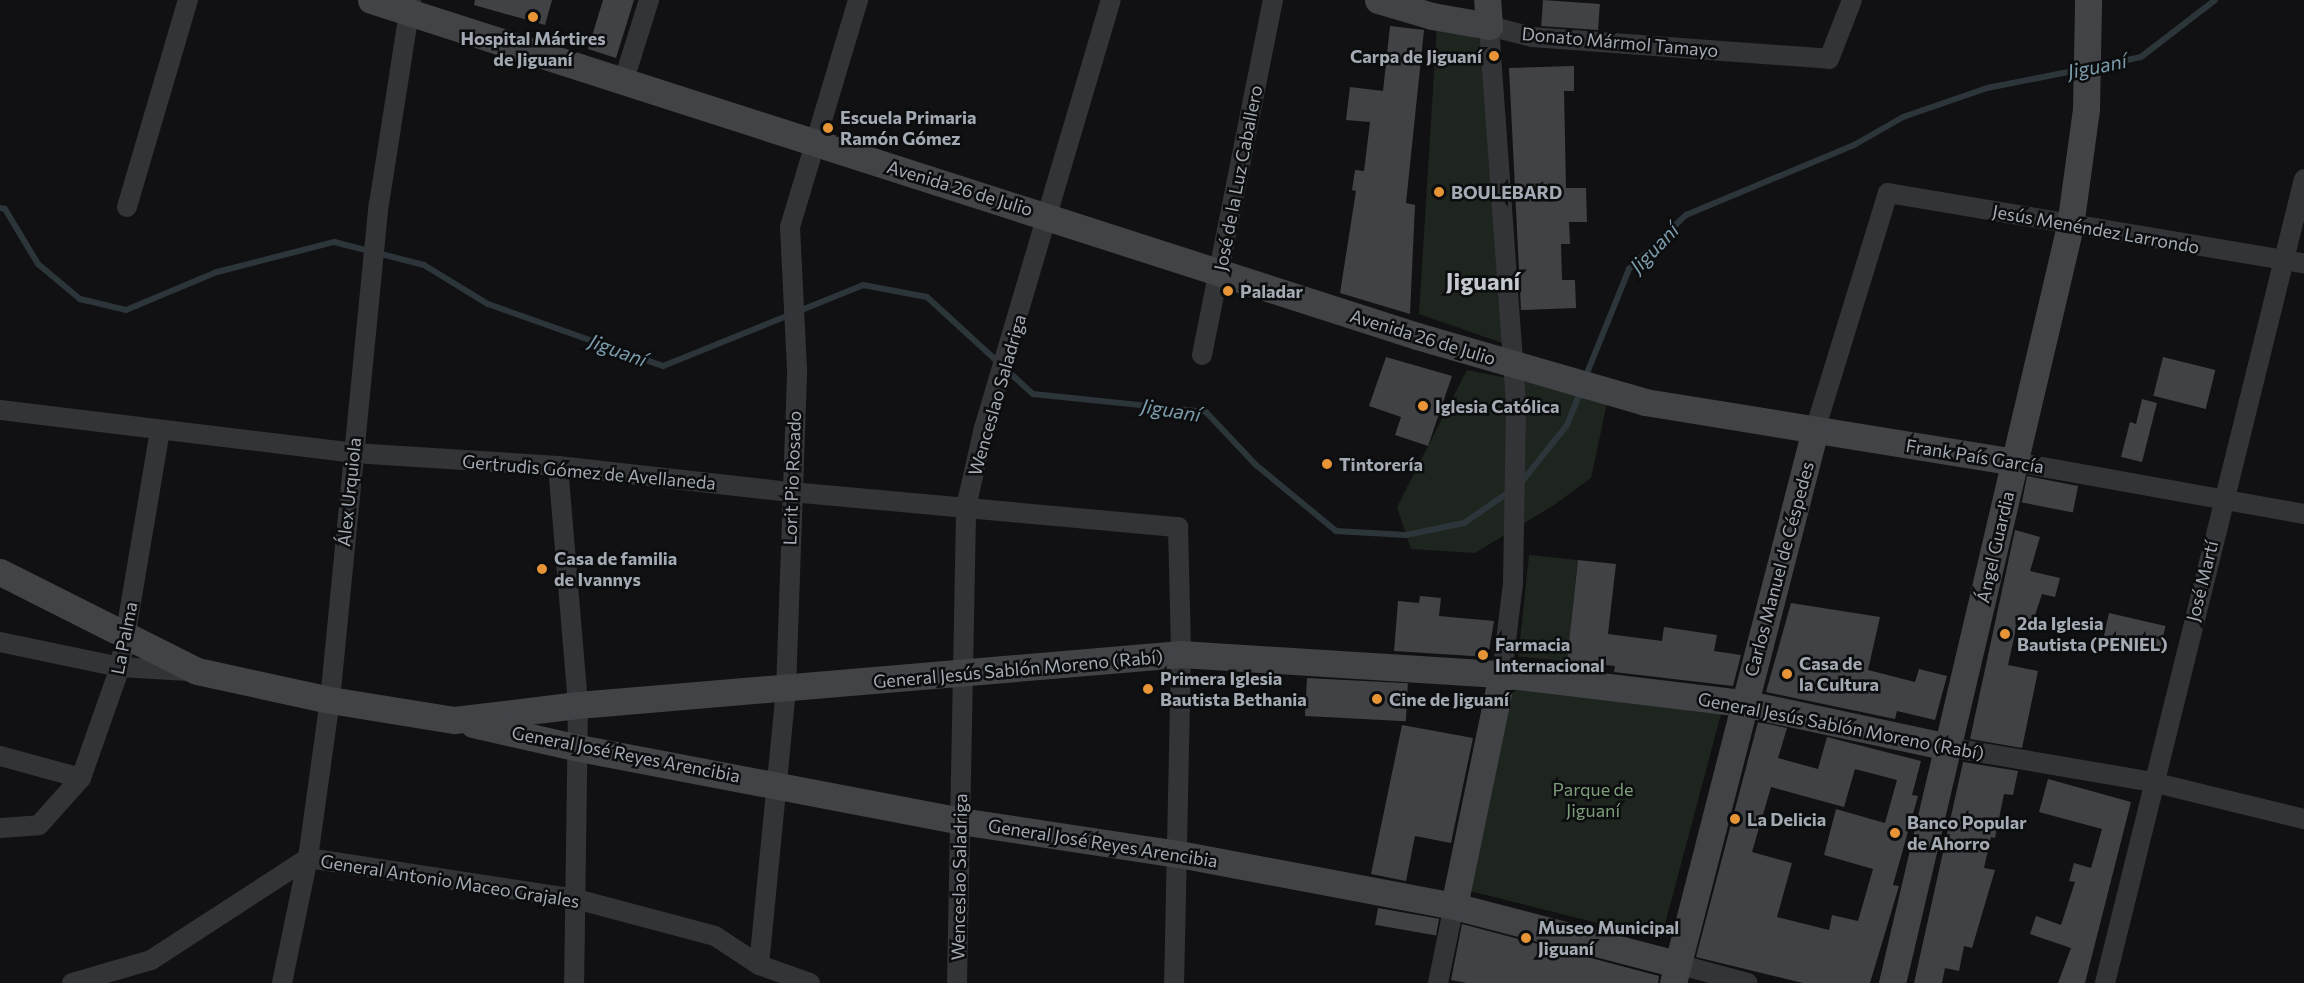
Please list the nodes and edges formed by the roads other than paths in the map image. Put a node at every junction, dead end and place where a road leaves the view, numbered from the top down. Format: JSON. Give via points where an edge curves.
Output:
{"nodes":[{"id":1,"x":188,"y":0,"type":"edge"},
{"id":2,"x":371,"y":0,"type":"edge"},
{"id":3,"x":649,"y":0,"type":"edge"},
{"id":4,"x":858,"y":0,"type":"edge"},
{"id":5,"x":1111,"y":0,"type":"edge"},
{"id":6,"x":1273,"y":0,"type":"edge"},
{"id":7,"x":1378,"y":0,"type":"edge"},
{"id":8,"x":1852,"y":0,"type":"edge"},
{"id":9,"x":2088,"y":0,"type":"edge"},
{"id":10,"x":409,"y":6,"type":"edge"},
{"id":11,"x":1488,"y":13,"type":"edge"},
{"id":12,"x":623,"y":82,"type":"junction"},
{"id":13,"x":816,"y":143,"type":"junction"},
{"id":14,"x":2304,"y":179,"type":"edge"},
{"id":15,"x":1888,"y":193,"type":"joint"},
{"id":16,"x":127,"y":207,"type":"dead end"},
{"id":17,"x":1048,"y":216,"type":"junction"},
{"id":18,"x":2070,"y":226,"type":"junction"},
{"id":19,"x":2283,"y":260,"type":"junction"},
{"id":20,"x":2304,"y":263,"type":"edge"},
{"id":21,"x":1220,"y":273,"type":"junction"},
{"id":22,"x":1202,"y":355,"type":"dead end"},
{"id":23,"x":1514,"y":364,"type":"junction"},
{"id":24,"x":1645,"y":402,"type":"joint"},
{"id":25,"x":0,"y":410,"type":"edge"},
{"id":26,"x":1815,"y":430,"type":"junction"},
{"id":27,"x":160,"y":431,"type":"junction"},
{"id":28,"x":353,"y":453,"type":"junction"},
{"id":29,"x":2015,"y":462,"type":"junction"},
{"id":30,"x":558,"y":466,"type":"junction"},
{"id":31,"x":791,"y":492,"type":"junction"},
{"id":32,"x":2222,"y":500,"type":"junction"},
{"id":33,"x":966,"y":507,"type":"junction"},
{"id":34,"x":2304,"y":514,"type":"edge"},
{"id":35,"x":0,"y":572,"type":"edge"},
{"id":36,"x":125,"y":638,"type":"junction"},
{"id":37,"x":0,"y":642,"type":"edge"},
{"id":38,"x":1181,"y":654,"type":"junction"},
{"id":39,"x":120,"y":667,"type":"junction"},
{"id":40,"x":197,"y":672,"type":"junction"},
{"id":41,"x":1502,"y":674,"type":"junction"},
{"id":42,"x":961,"y":675,"type":"junction"},
{"id":43,"x":786,"y":690,"type":"junction"},
{"id":44,"x":330,"y":700,"type":"junction"},
{"id":45,"x":1743,"y":703,"type":"junction"},
{"id":46,"x":578,"y":705,"type":"junction"},
{"id":47,"x":454,"y":720,"type":"junction"},
{"id":48,"x":1948,"y":747,"type":"junction"},
{"id":49,"x":579,"y":748,"type":"junction"},
{"id":50,"x":0,"y":756,"type":"edge"},
{"id":51,"x":81,"y":778,"type":"junction"},
{"id":52,"x":2152,"y":782,"type":"junction"},
{"id":53,"x":780,"y":784,"type":"junction"},
{"id":54,"x":2304,"y":819,"type":"edge"},
{"id":55,"x":960,"y":821,"type":"junction"},
{"id":56,"x":0,"y":828,"type":"edge"},
{"id":57,"x":1179,"y":854,"type":"junction"},
{"id":58,"x":308,"y":858,"type":"junction"},
{"id":59,"x":576,"y":899,"type":"junction"},
{"id":60,"x":1454,"y":906,"type":"junction"},
{"id":61,"x":759,"y":965,"type":"junction"},
{"id":62,"x":1675,"y":973,"type":"edge"},
{"id":63,"x":72,"y":983,"type":"edge"},
{"id":64,"x":282,"y":983,"type":"edge"},
{"id":65,"x":574,"y":983,"type":"edge"},
{"id":66,"x":810,"y":983,"type":"edge"},
{"id":67,"x":957,"y":983,"type":"edge"},
{"id":68,"x":1174,"y":983,"type":"edge"},
{"id":69,"x":1438,"y":983,"type":"edge"},
{"id":70,"x":1748,"y":983,"type":"edge"},
{"id":71,"x":1892,"y":983,"type":"edge"},
{"id":72,"x":2105,"y":983,"type":"edge"}],
"edges":[{"from":1,"to":16,"type":"street"},
{"from":2,"to":10,"type":"street","name":"Avenida 26 de Julio"},
{"from":3,"to":12,"type":"street"},
{"from":4,"to":13,"type":"street","name":"Lorit Pio Rosado"},
{"from":5,"to":17,"type":"street","name":"Wenceslao Saladriga"},
{"from":6,"to":21,"type":"street","name":"José de la Luz Caballero"},
{"from":7,"to":11,"type":"street","name":"Donato Mármol Tamayo","via":[[1432,16]]},
{"from":8,"to":11,"type":"street","name":"Donato Mármol Tamayo","via":[[1829,59],[1532,37]]},
{"from":9,"to":18,"type":"street","name":"Ángel Guardia","via":[[2091,38],[2086,109]]},
{"from":10,"to":12,"type":"street","name":"Avenida 26 de Julio"},
{"from":10,"to":28,"type":"street","name":"Álex Urquiola","via":[[379,204]]},
{"from":11,"to":23,"type":"street"},
{"from":12,"to":13,"type":"street","name":"Avenida 26 de Julio"},
{"from":13,"to":17,"type":"street","name":"Avenida 26 de Julio"},
{"from":13,"to":31,"type":"street","name":"Lorit Pio Rosado","via":[[790,227],[797,370]]},
{"from":14,"to":19,"type":"street","name":"José Martí"},
{"from":15,"to":18,"type":"street","name":"Jesús Menéndez Larrondo"},
{"from":15,"to":26,"type":"street","name":"Carlos Manuel de Céspedes"},
{"from":17,"to":21,"type":"street","name":"Avenida 26 de Julio"},
{"from":17,"to":33,"type":"street","name":"Wenceslao Saladriga","via":[[984,428]]},
{"from":18,"to":19,"type":"street","name":"Jesús Menéndez Larrondo"},
{"from":18,"to":29,"type":"street","name":"Ángel Guardia"},
{"from":19,"to":20,"type":"street","name":"Jesús Menéndez Larrondo"},
{"from":19,"to":32,"type":"street","name":"José Martí"},
{"from":21,"to":22,"type":"street","name":"José de la Luz Caballero"},
{"from":21,"to":23,"type":"street","name":"Avenida 26 de Julio"},
{"from":23,"to":24,"type":"street","name":"Avenida 26 de Julio"},
{"from":23,"to":41,"type":"street","via":[[1513,584]]},
{"from":24,"to":26,"type":"street","name":"Frank País García"},
{"from":25,"to":27,"type":"street","name":"Gertrudis Gómez de Avellaneda"},
{"from":26,"to":29,"type":"street","name":"Frank País García"},
{"from":26,"to":45,"type":"street","name":"Carlos Manuel de Céspedes"},
{"from":27,"to":28,"type":"street","name":"Gertrudis Gómez de Avellaneda"},
{"from":27,"to":36,"type":"street","name":"La Palma"},
{"from":28,"to":30,"type":"street","name":"Gertrudis Gómez de Avellaneda"},
{"from":28,"to":44,"type":"street","name":"Álex Urquiola"},
{"from":29,"to":32,"type":"street","name":"Frank País García"},
{"from":29,"to":48,"type":"street","name":"Ángel Guardia"},
{"from":30,"to":31,"type":"street","name":"Gertrudis Gómez de Avellaneda"},
{"from":30,"to":46,"type":"street"},
{"from":31,"to":33,"type":"street","name":"Gertrudis Gómez de Avellaneda"},
{"from":31,"to":43,"type":"street","name":"Lorit Pio Rosado"},
{"from":32,"to":34,"type":"street","name":"Frank País García"},
{"from":32,"to":52,"type":"street","name":"José Martí"},
{"from":33,"to":38,"type":"street","name":"Gertrudis Gómez de Avellaneda","via":[[1178,527]]},
{"from":33,"to":42,"type":"street","name":"Wenceslao Saladriga"},
{"from":35,"to":36,"type":"street","name":"General Jesús Sablón Moreno (Rabí)"},
{"from":36,"to":39,"type":"street","name":"La Palma"},
{"from":36,"to":40,"type":"street","name":"General Jesús Sablón Moreno (Rabí)"},
{"from":37,"to":39,"type":"street"},
{"from":38,"to":41,"type":"street","name":"General Jesús Sablón Moreno (Rabí)"},
{"from":38,"to":42,"type":"street","name":"General Jesús Sablón Moreno (Rabí)"},
{"from":38,"to":57,"type":"street"},
{"from":39,"to":40,"type":"street"},
{"from":39,"to":51,"type":"street","name":"La Palma"},
{"from":40,"to":44,"type":"street","name":"General Jesús Sablón Moreno (Rabí)"},
{"from":41,"to":45,"type":"street","name":"General Jesús Sablón Moreno (Rabí)"},
{"from":41,"to":60,"type":"street"},
{"from":42,"to":43,"type":"street","name":"General Jesús Sablón Moreno (Rabí)"},
{"from":42,"to":55,"type":"street","name":"Wenceslao Saladriga"},
{"from":43,"to":46,"type":"street","name":"General Jesús Sablón Moreno (Rabí)"},
{"from":43,"to":53,"type":"street","name":"Lorit Pio Rosado"},
{"from":44,"to":47,"type":"street","name":"General Jesús Sablón Moreno (Rabí)"},
{"from":44,"to":58,"type":"street","name":"Álex Urquiola"},
{"from":45,"to":48,"type":"street","name":"General Jesús Sablón Moreno (Rabí)"},
{"from":45,"to":62,"type":"street","name":"Carlos Manuel de Céspedes"},
{"from":46,"to":47,"type":"street","name":"General Jesús Sablón Moreno (Rabí)"},
{"from":46,"to":49,"type":"street"},
{"from":47,"to":49,"type":"street","name":"General José Reyes Arencibia"},
{"from":48,"to":52,"type":"street","name":"General Jesús Sablón Moreno (Rabí)"},
{"from":48,"to":71,"type":"street","name":"Ángel Guardia"},
{"from":49,"to":53,"type":"street","name":"General José Reyes Arencibia"},
{"from":49,"to":59,"type":"street"},
{"from":50,"to":51,"type":"street"},
{"from":51,"to":56,"type":"street","name":"La Palma","via":[[39,825]]},
{"from":52,"to":54,"type":"street","name":"General Jesús Sablón Moreno (Rabí)"},
{"from":52,"to":72,"type":"street","name":"José Martí"},
{"from":53,"to":55,"type":"street","name":"General José Reyes Arencibia"},
{"from":53,"to":61,"type":"street","name":"Lorit Pio Rosado"},
{"from":55,"to":57,"type":"street","name":"General José Reyes Arencibia"},
{"from":55,"to":67,"type":"street","name":"Wenceslao Saladriga"},
{"from":57,"to":60,"type":"street","name":"General José Reyes Arencibia"},
{"from":57,"to":68,"type":"street"},
{"from":58,"to":59,"type":"street","name":"General Antonio Maceo Grajales"},
{"from":58,"to":63,"type":"street","name":"General Antonio Maceo Grajales","via":[[151,960]]},
{"from":58,"to":64,"type":"street","name":"Álex Urquiola"},
{"from":59,"to":61,"type":"street","name":"General Antonio Maceo Grajales","via":[[715,936]]},
{"from":59,"to":65,"type":"street"},
{"from":60,"to":62,"type":"street","name":"General José Reyes Arencibia"},
{"from":60,"to":69,"type":"street"},
{"from":61,"to":66,"type":"street","name":"General Antonio Maceo Grajales"},
{"from":62,"to":70,"type":"street","name":"General José Reyes Arencibia"}]}
